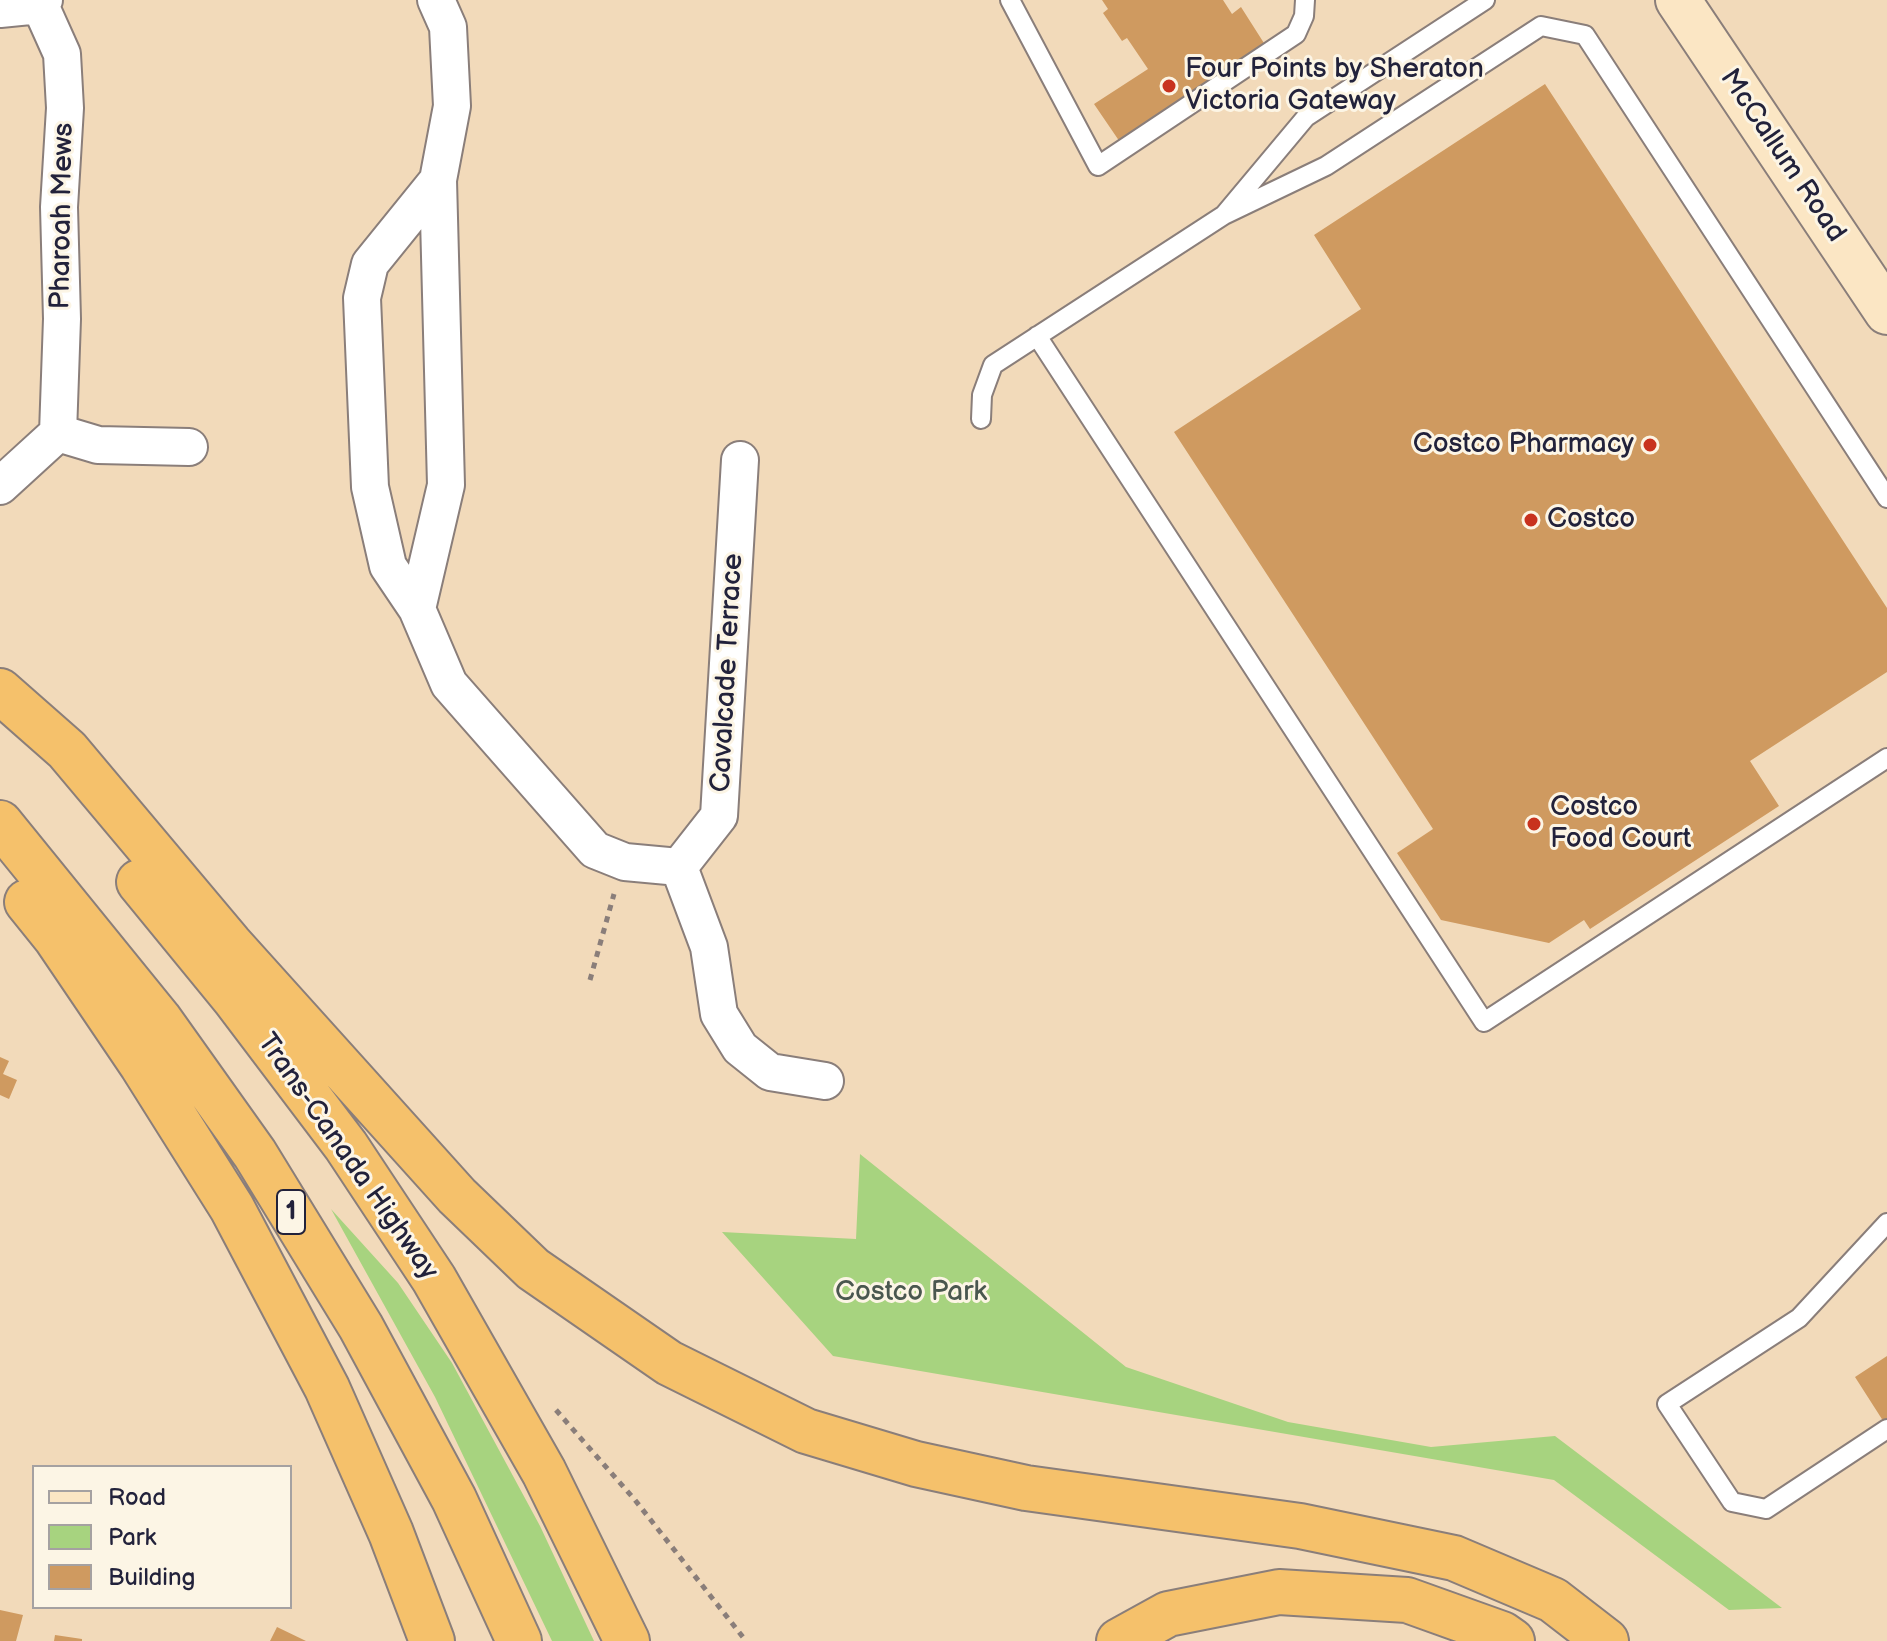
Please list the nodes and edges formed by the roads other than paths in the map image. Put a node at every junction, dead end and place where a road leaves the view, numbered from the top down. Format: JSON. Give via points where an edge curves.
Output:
{"nodes":[{"id":1,"x":436,"y":0,"type":"edge"},
{"id":2,"x":1010,"y":0,"type":"edge"},
{"id":3,"x":1305,"y":0,"type":"edge"},
{"id":4,"x":1485,"y":0,"type":"edge"},
{"id":5,"x":1678,"y":0,"type":"edge"},
{"id":6,"x":42,"y":2,"type":"edge"},
{"id":7,"x":0,"y":9,"type":"edge"},
{"id":8,"x":438,"y":180,"type":"junction"},
{"id":9,"x":1224,"y":215,"type":"junction"},
{"id":10,"x":1887,"y":312,"type":"edge"},
{"id":11,"x":1037,"y":336,"type":"junction"},
{"id":12,"x":981,"y":419,"type":"dead end"},
{"id":13,"x":58,"y":433,"type":"junction"},
{"id":14,"x":189,"y":447,"type":"dead end"},
{"id":15,"x":740,"y":460,"type":"dead end"},
{"id":16,"x":0,"y":486,"type":"edge"},
{"id":17,"x":1887,"y":498,"type":"edge"},
{"id":18,"x":417,"y":609,"type":"junction"},
{"id":19,"x":0,"y":691,"type":"edge"},
{"id":20,"x":0,"y":719,"type":"edge"},
{"id":21,"x":1887,"y":758,"type":"edge"},
{"id":22,"x":0,"y":823,"type":"edge"},
{"id":23,"x":679,"y":867,"type":"junction"},
{"id":24,"x":0,"y":868,"type":"edge"},
{"id":25,"x":825,"y":1081,"type":"dead end"},
{"id":26,"x":1881,"y":1229,"type":"edge"},
{"id":27,"x":1887,"y":1253,"type":"edge"},
{"id":28,"x":1887,"y":1429,"type":"edge"},
{"id":29,"x":432,"y":1641,"type":"edge"},
{"id":30,"x":519,"y":1641,"type":"edge"},
{"id":31,"x":627,"y":1641,"type":"edge"},
{"id":32,"x":1119,"y":1641,"type":"edge"},
{"id":33,"x":1512,"y":1641,"type":"edge"},
{"id":34,"x":1606,"y":1641,"type":"edge"}],
"edges":[{"from":1,"to":8,"type":"street","via":[[448,27],[452,106]]},
{"from":2,"to":3,"type":"lane","via":[[1098,166],[1296,34]]},
{"from":4,"to":9,"type":"lane","via":[[1306,117]]},
{"from":5,"to":10,"type":"street","name":"McCallum Road"},
{"from":6,"to":7,"type":"street"},
{"from":6,"to":13,"type":"street","name":"Pharoah Mews","via":[[62,54],[65,108]]},
{"from":8,"to":18,"type":"street","via":[[446,485]]},
{"from":8,"to":18,"type":"street","via":[[370,264],[362,298],[370,487],[388,566]]},
{"from":9,"to":11,"type":"lane"},
{"from":9,"to":17,"type":"lane","via":[[1326,166],[1541,26],[1585,35]]},
{"from":11,"to":12,"type":"lane","via":[[993,365],[982,395]]},
{"from":11,"to":21,"type":"lane","via":[[1484,1022]]},
{"from":13,"to":14,"type":"street","via":[[98,445]]},
{"from":13,"to":16,"type":"street"},
{"from":15,"to":23,"type":"street","name":"Cavalcade Terrace","via":[[719,816]]},
{"from":18,"to":23,"type":"street","via":[[449,684],[595,850],[625,862]]},
{"from":19,"to":34,"type":"highway","via":[[67,750],[230,944],[457,1196],[533,1269],[669,1363],[806,1431],[916,1464],[1026,1488],[1300,1526],[1454,1558],[1553,1600]]},
{"from":20,"to":31,"type":"highway","name":"Trans-Canada Highway","via":[[234,998],[346,1146],[434,1279],[544,1472]]},
{"from":22,"to":30,"type":"highway","number":"1","via":[[159,1019],[255,1154],[361,1327],[454,1499]]},
{"from":23,"to":25,"type":"street","via":[[709,947],[719,1014],[740,1048],[770,1072]]},
{"from":24,"to":29,"type":"highway","via":[[56,938],[232,1208],[327,1388]]},
{"from":26,"to":27,"type":"lane"},
{"from":26,"to":28,"type":"lane","via":[[1799,1318],[1667,1404],[1732,1502],[1766,1509]]},
{"from":32,"to":33,"type":"highway","via":[[1168,1614],[1279,1592],[1407,1600]]}]}
